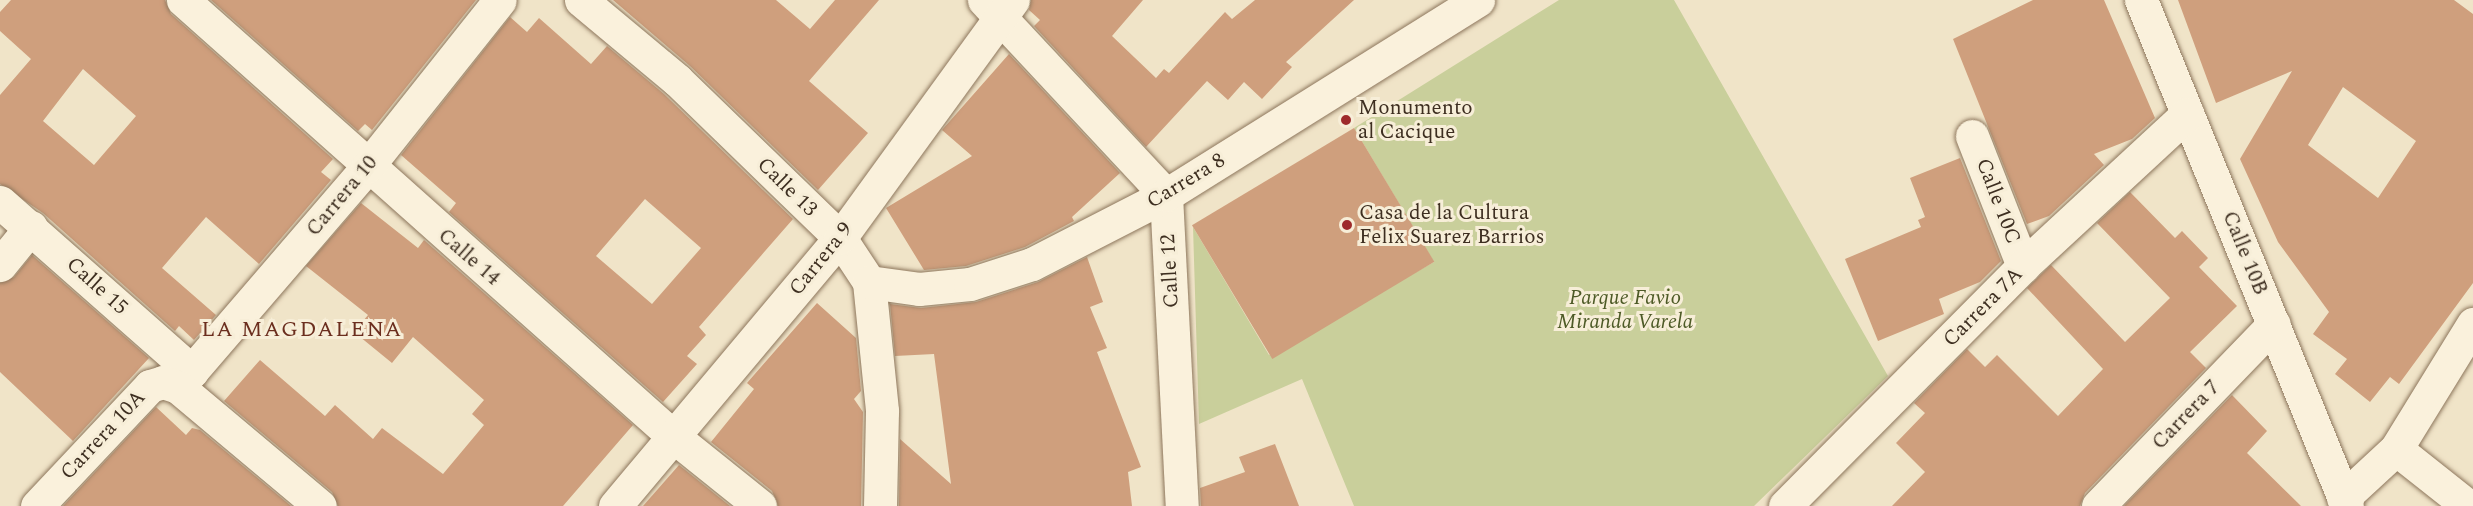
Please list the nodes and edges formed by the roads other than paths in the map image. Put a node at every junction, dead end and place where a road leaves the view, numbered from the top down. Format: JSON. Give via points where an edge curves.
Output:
{"nodes":[{"id":1,"x":183,"y":0,"type":"edge"},
{"id":2,"x":500,"y":0,"type":"edge"},
{"id":3,"x":581,"y":0,"type":"edge"},
{"id":4,"x":1478,"y":0,"type":"edge"},
{"id":5,"x":2141,"y":0,"type":"edge"},
{"id":6,"x":1000,"y":6,"type":"edge"},
{"id":7,"x":2187,"y":114,"type":"junction"},
{"id":8,"x":1972,"y":136,"type":"dead end"},
{"id":9,"x":367,"y":167,"type":"junction"},
{"id":10,"x":1166,"y":195,"type":"junction"},
{"id":11,"x":0,"y":202,"type":"edge"},
{"id":12,"x":31,"y":227,"type":"junction"},
{"id":13,"x":840,"y":238,"type":"junction"},
{"id":14,"x":0,"y":265,"type":"edge"},
{"id":15,"x":2022,"y":266,"type":"junction"},
{"id":16,"x":869,"y":282,"type":"junction"},
{"id":17,"x":2274,"y":324,"type":"junction"},
{"id":18,"x":2473,"y":324,"type":"edge"},
{"id":19,"x":185,"y":379,"type":"junction"},
{"id":20,"x":674,"y":437,"type":"junction"},
{"id":21,"x":2396,"y":449,"type":"junction"},
{"id":22,"x":2345,"y":502,"type":"edge"},
{"id":23,"x":37,"y":506,"type":"edge"},
{"id":24,"x":320,"y":506,"type":"edge"},
{"id":25,"x":615,"y":506,"type":"edge"},
{"id":26,"x":760,"y":506,"type":"edge"},
{"id":27,"x":880,"y":506,"type":"edge"},
{"id":28,"x":1182,"y":506,"type":"edge"},
{"id":29,"x":1785,"y":506,"type":"edge"},
{"id":30,"x":2098,"y":506,"type":"edge"},
{"id":31,"x":2468,"y":506,"type":"edge"}],
"edges":[{"from":1,"to":9,"type":"street","name":"Calle 14"},
{"from":2,"to":9,"type":"street","name":"Carrera 10"},
{"from":3,"to":13,"type":"street","name":"Calle 13","via":[[677,80]]},
{"from":4,"to":10,"type":"street","name":"Carrera 8"},
{"from":5,"to":7,"type":"street","name":"Calle 10B"},
{"from":6,"to":10,"type":"street"},
{"from":6,"to":13,"type":"street","name":"Carrera 9"},
{"from":7,"to":15,"type":"street","name":"Carrera 7A"},
{"from":7,"to":17,"type":"street","name":"Calle 10B"},
{"from":8,"to":15,"type":"street","name":"Calle 10C"},
{"from":9,"to":19,"type":"street","name":"Carrera 10"},
{"from":9,"to":20,"type":"street","name":"Calle 14"},
{"from":10,"to":16,"type":"street","name":"Carrera 8","via":[[1032,264],[970,284],[919,289]]},
{"from":10,"to":28,"type":"street","name":"Calle 12"},
{"from":11,"to":12,"type":"street","name":"Calle 15"},
{"from":12,"to":14,"type":"street"},
{"from":12,"to":19,"type":"street","name":"Calle 15"},
{"from":13,"to":16,"type":"street","name":"Calle 13"},
{"from":13,"to":20,"type":"street","name":"Carrera 9"},
{"from":15,"to":29,"type":"street","name":"Carrera 7A"},
{"from":16,"to":27,"type":"street","name":"Calle 13","via":[[882,411]]},
{"from":17,"to":22,"type":"street","name":"Calle 10B"},
{"from":17,"to":30,"type":"street","name":"Carrera 7"},
{"from":18,"to":21,"type":"street"},
{"from":19,"to":23,"type":"street","name":"Carrera 10A","via":[[150,386]]},
{"from":19,"to":24,"type":"street","name":"Calle 15"},
{"from":20,"to":25,"type":"street","name":"Carrera 9"},
{"from":20,"to":26,"type":"street","name":"Calle 14"},
{"from":21,"to":22,"type":"street"},
{"from":21,"to":31,"type":"street"}]}
